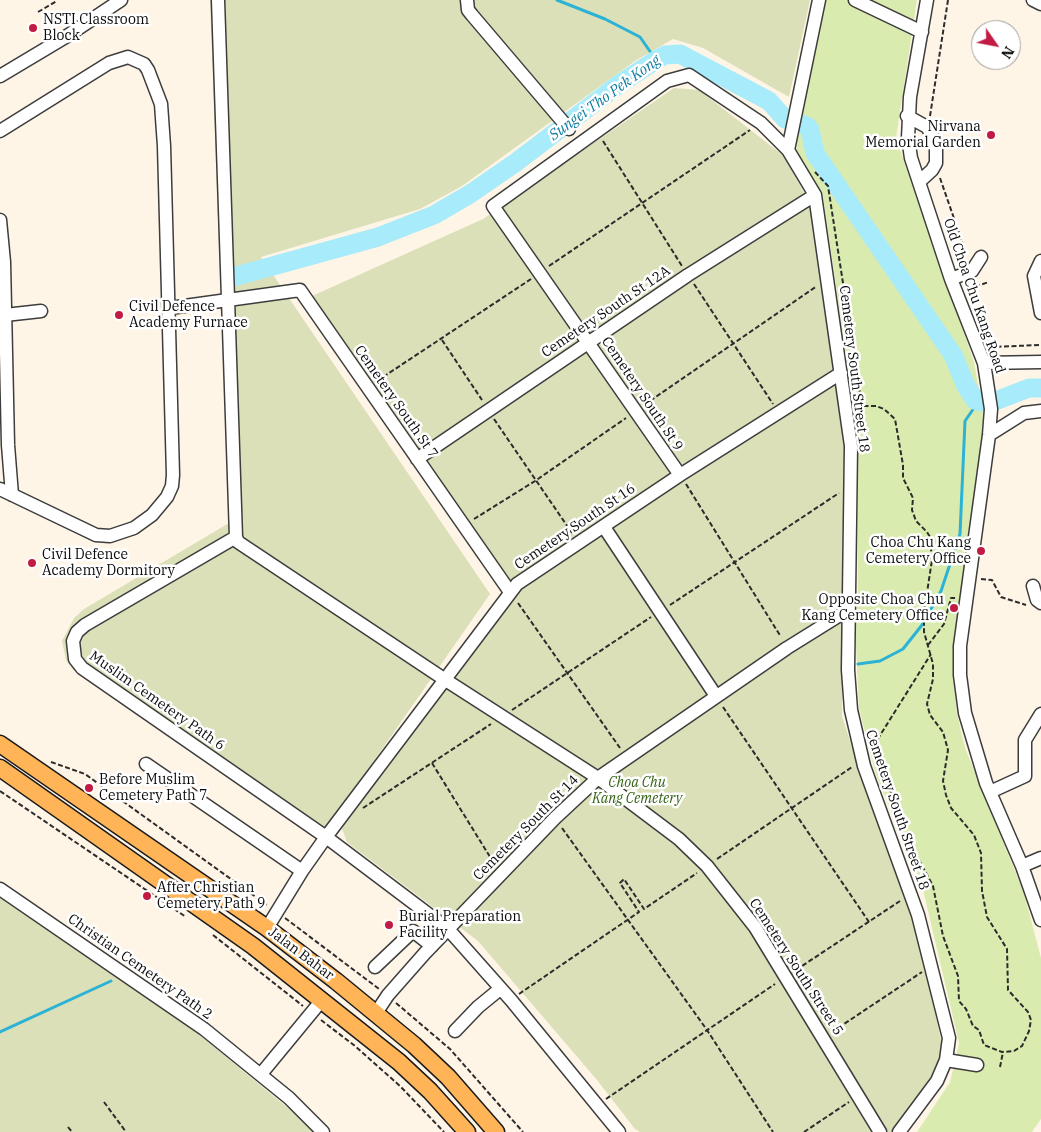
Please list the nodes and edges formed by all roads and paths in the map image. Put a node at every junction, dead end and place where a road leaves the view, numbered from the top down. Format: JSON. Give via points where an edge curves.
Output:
{"nodes":[{"id":1,"x":121,"y":0,"type":"edge"},
{"id":2,"x":218,"y":0,"type":"edge"},
{"id":3,"x":467,"y":0,"type":"edge"},
{"id":4,"x":819,"y":0,"type":"edge"},
{"id":5,"x":856,"y":0,"type":"edge"},
{"id":6,"x":927,"y":0,"type":"edge"},
{"id":7,"x":948,"y":0,"type":"edge"},
{"id":8,"x":1033,"y":0,"type":"edge"},
{"id":9,"x":56,"y":1,"type":"edge"},
{"id":10,"x":1041,"y":4,"type":"edge"},
{"id":11,"x":38,"y":12,"type":"dead end"},
{"id":12,"x":922,"y":32,"type":"junction"},
{"id":13,"x":0,"y":76,"type":"edge"},
{"id":14,"x":907,"y":116,"type":"junction"},
{"id":15,"x":761,"y":123,"type":"junction"},
{"id":16,"x":566,"y":125,"type":"dead end"},
{"id":17,"x":928,"y":128,"type":"junction"},
{"id":18,"x":0,"y":131,"type":"edge"},
{"id":19,"x":790,"y":153,"type":"junction"},
{"id":20,"x":936,"y":161,"type":"junction"},
{"id":21,"x":920,"y":180,"type":"junction"},
{"id":22,"x":815,"y":195,"type":"junction"},
{"id":23,"x":493,"y":206,"type":"joint"},
{"id":24,"x":0,"y":220,"type":"edge"},
{"id":25,"x":981,"y":257,"type":"dead end"},
{"id":26,"x":1041,"y":261,"type":"edge"},
{"id":27,"x":972,"y":270,"type":"junction"},
{"id":28,"x":540,"y":272,"type":"junction"},
{"id":29,"x":827,"y":278,"type":"junction"},
{"id":30,"x":951,"y":279,"type":"junction"},
{"id":31,"x":988,"y":282,"type":"dead end"},
{"id":32,"x":956,"y":293,"type":"junction"},
{"id":33,"x":228,"y":301,"type":"junction"},
{"id":34,"x":170,"y":308,"type":"junction"},
{"id":35,"x":41,"y":311,"type":"dead end"},
{"id":36,"x":1041,"y":313,"type":"edge"},
{"id":37,"x":5,"y":315,"type":"junction"},
{"id":38,"x":441,"y":339,"type":"junction"},
{"id":39,"x":588,"y":341,"type":"junction"},
{"id":40,"x":1041,"y":345,"type":"edge"},
{"id":41,"x":977,"y":347,"type":"junction"},
{"id":42,"x":1041,"y":362,"type":"edge"},
{"id":43,"x":984,"y":363,"type":"junction"},
{"id":44,"x":841,"y":373,"type":"junction"},
{"id":45,"x":368,"y":387,"type":"junction"},
{"id":46,"x":846,"y":406,"type":"junction"},
{"id":47,"x":862,"y":406,"type":"junction"},
{"id":48,"x":488,"y":409,"type":"junction"},
{"id":49,"x":1041,"y":411,"type":"edge"},
{"id":50,"x":634,"y":412,"type":"junction"},
{"id":51,"x":989,"y":435,"type":"junction"},
{"id":52,"x":417,"y":459,"type":"junction"},
{"id":53,"x":680,"y":475,"type":"junction"},
{"id":54,"x":535,"y":481,"type":"junction"},
{"id":55,"x":851,"y":486,"type":"junction"},
{"id":56,"x":0,"y":489,"type":"edge"},
{"id":57,"x":12,"y":495,"type":"junction"},
{"id":58,"x":463,"y":525,"type":"junction"},
{"id":59,"x":604,"y":527,"type":"junction"},
{"id":60,"x":236,"y":537,"type":"junction"},
{"id":61,"x":579,"y":543,"type":"junction"},
{"id":62,"x":972,"y":561,"type":"junction"},
{"id":63,"x":735,"y":562,"type":"junction"},
{"id":64,"x":1033,"y":586,"type":"dead end"},
{"id":65,"x":510,"y":592,"type":"junction"},
{"id":66,"x":967,"y":600,"type":"junction"},
{"id":67,"x":1035,"y":604,"type":"edge"},
{"id":68,"x":848,"y":610,"type":"junction"},
{"id":69,"x":660,"y":612,"type":"junction"},
{"id":70,"x":928,"y":645,"type":"junction"},
{"id":71,"x":787,"y":648,"type":"junction"},
{"id":72,"x":931,"y":654,"type":"junction"},
{"id":73,"x":444,"y":679,"type":"junction"},
{"id":74,"x":716,"y":696,"type":"junction"},
{"id":75,"x":1041,"y":714,"type":"edge"},
{"id":76,"x":0,"y":744,"type":"edge"},
{"id":77,"x":627,"y":758,"type":"junction"},
{"id":78,"x":862,"y":760,"type":"junction"},
{"id":79,"x":432,"y":763,"type":"dead end"},
{"id":80,"x":146,"y":764,"type":"dead end"},
{"id":81,"x":0,"y":768,"type":"edge"},
{"id":82,"x":598,"y":778,"type":"junction"},
{"id":83,"x":0,"y":791,"type":"edge"},
{"id":84,"x":990,"y":792,"type":"junction"},
{"id":85,"x":84,"y":802,"type":"junction"},
{"id":86,"x":791,"y":808,"type":"junction"},
{"id":87,"x":555,"y":818,"type":"junction"},
{"id":88,"x":80,"y":827,"type":"junction"},
{"id":89,"x":326,"y":837,"type":"junction"},
{"id":90,"x":1041,"y":858,"type":"edge"},
{"id":91,"x":707,"y":866,"type":"junction"},
{"id":92,"x":1022,"y":866,"type":"junction"},
{"id":93,"x":302,"y":871,"type":"junction"},
{"id":94,"x":501,"y":875,"type":"junction"},
{"id":95,"x":0,"y":889,"type":"edge"},
{"id":96,"x":910,"y":894,"type":"junction"},
{"id":97,"x":627,"y":920,"type":"junction"},
{"id":98,"x":1041,"y":920,"type":"edge"},
{"id":99,"x":193,"y":921,"type":"dead end"},
{"id":100,"x":869,"y":922,"type":"junction"},
{"id":101,"x":267,"y":928,"type":"junction"},
{"id":102,"x":448,"y":929,"type":"junction"},
{"id":103,"x":208,"y":932,"type":"dead end"},
{"id":104,"x":432,"y":946,"type":"junction"},
{"id":105,"x":930,"y":967,"type":"junction"},
{"id":106,"x":375,"y":968,"type":"dead end"},
{"id":107,"x":784,"y":978,"type":"junction"},
{"id":108,"x":500,"y":989,"type":"junction"},
{"id":109,"x":322,"y":1000,"type":"junction"},
{"id":110,"x":511,"y":1000,"type":"junction"},
{"id":111,"x":312,"y":1013,"type":"junction"},
{"id":112,"x":376,"y":1013,"type":"junction"},
{"id":113,"x":707,"y":1030,"type":"junction"},
{"id":114,"x":455,"y":1031,"type":"dead end"},
{"id":115,"x":824,"y":1037,"type":"junction"},
{"id":116,"x":1003,"y":1052,"type":"junction"},
{"id":117,"x":946,"y":1060,"type":"junction"},
{"id":118,"x":977,"y":1065,"type":"dead end"},
{"id":119,"x":1000,"y":1066,"type":"dead end"},
{"id":120,"x":261,"y":1074,"type":"junction"},
{"id":121,"x":860,"y":1095,"type":"junction"},
{"id":122,"x":104,"y":1102,"type":"dead end"},
{"id":123,"x":598,"y":1105,"type":"junction"},
{"id":124,"x":68,"y":1127,"type":"dead end"},
{"id":125,"x":320,"y":1128,"type":"edge"},
{"id":126,"x":72,"y":1132,"type":"edge"},
{"id":127,"x":126,"y":1132,"type":"edge"},
{"id":128,"x":305,"y":1132,"type":"edge"},
{"id":129,"x":444,"y":1132,"type":"edge"},
{"id":130,"x":466,"y":1132,"type":"edge"},
{"id":131,"x":496,"y":1132,"type":"edge"},
{"id":132,"x":618,"y":1132,"type":"edge"},
{"id":133,"x":773,"y":1132,"type":"edge"},
{"id":134,"x":804,"y":1132,"type":"edge"},
{"id":135,"x":880,"y":1132,"type":"edge"},
{"id":136,"x":899,"y":1132,"type":"edge"}],
"edges":[{"from":1,"to":13,"type":"street"},
{"from":2,"to":33,"type":"street"},
{"from":3,"to":16,"type":"street","via":[[468,10]]},
{"from":4,"to":19,"type":"street"},
{"from":5,"to":12,"type":"street"},
{"from":6,"to":12,"type":"street","name":"Old Choa Chu Kang Road"},
{"from":7,"to":17,"type":"path"},
{"from":8,"to":10,"type":"street"},
{"from":9,"to":11,"type":"path"},
{"from":12,"to":14,"type":"street","name":"Old Choa Chu Kang Road"},
{"from":14,"to":17,"type":"street"},
{"from":14,"to":21,"type":"street","name":"Old Choa Chu Kang Road","via":[[911,158]]},
{"from":15,"to":19,"type":"street","name":"Cemetery South Street 18"},
{"from":15,"to":23,"type":"street","name":"Cemetery South Street 18","via":[[689,76],[667,82]]},
{"from":15,"to":28,"type":"path"},
{"from":17,"to":20,"type":"street","via":[[936,149]]},
{"from":18,"to":34,"type":"street","via":[[109,63],[128,57],[144,64],[161,104]]},
{"from":19,"to":22,"type":"street","name":"Cemetery South Street 18"},
{"from":19,"to":47,"type":"path","via":[[817,173],[828,186]]},
{"from":20,"to":21,"type":"street","via":[[932,170]]},
{"from":20,"to":27,"type":"path"},
{"from":21,"to":30,"type":"street","name":"Old Choa Chu Kang Road"},
{"from":22,"to":29,"type":"street","name":"Cemetery South Street 18"},
{"from":22,"to":39,"type":"street","name":"Cemetery South St 12A"},
{"from":23,"to":28,"type":"street","name":"Cemetery South St 9"},
{"from":24,"to":37,"type":"street"},
{"from":25,"to":27,"type":"street"},
{"from":26,"to":36,"type":"street","via":[[1034,276]]},
{"from":27,"to":30,"type":"street"},
{"from":28,"to":38,"type":"path"},
{"from":28,"to":39,"type":"street","name":"Cemetery South St 9"},
{"from":29,"to":44,"type":"street","name":"Cemetery South Street 18"},
{"from":29,"to":50,"type":"path"},
{"from":30,"to":32,"type":"street","name":"Old Choa Chu Kang Road"},
{"from":31,"to":32,"type":"path"},
{"from":32,"to":41,"type":"street","name":"Old Choa Chu Kang Road"},
{"from":33,"to":34,"type":"street"},
{"from":33,"to":45,"type":"street","name":"Cemetery South St 7","via":[[300,290]]},
{"from":33,"to":60,"type":"street"},
{"from":34,"to":57,"type":"street","via":[[173,475],[172,486],[152,515],[134,528],[110,536],[96,534]]},
{"from":35,"to":37,"type":"street"},
{"from":37,"to":57,"type":"street"},
{"from":38,"to":45,"type":"path"},
{"from":38,"to":48,"type":"path"},
{"from":39,"to":48,"type":"street","name":"Cemetery South St 12A"},
{"from":39,"to":50,"type":"street","name":"Cemetery South St 9"},
{"from":40,"to":41,"type":"path"},
{"from":41,"to":43,"type":"street","name":"Old Choa Chu Kang Road"},
{"from":42,"to":43,"type":"street"},
{"from":43,"to":51,"type":"street","name":"Old Choa Chu Kang Road","via":[[991,409]]},
{"from":44,"to":46,"type":"street","name":"Cemetery South Street 18"},
{"from":44,"to":53,"type":"street","name":"Cemetery South St 16"},
{"from":45,"to":52,"type":"street","name":"Cemetery South St 7"},
{"from":46,"to":47,"type":"path"},
{"from":46,"to":55,"type":"street","name":"Cemetery South Street 18"},
{"from":47,"to":70,"type":"path","via":[[884,409],[895,419],[903,478],[913,498],[912,510],[916,521],[930,537],[932,560],[924,612]]},
{"from":48,"to":52,"type":"street","name":"Cemetery South St 12A"},
{"from":48,"to":54,"type":"path"},
{"from":49,"to":51,"type":"street","via":[[1024,413]]},
{"from":50,"to":53,"type":"street","name":"Cemetery South St 9"},
{"from":50,"to":54,"type":"path"},
{"from":51,"to":62,"type":"street","name":"Old Choa Chu Kang Road"},
{"from":52,"to":58,"type":"street","name":"Cemetery South St 7"},
{"from":53,"to":59,"type":"street","name":"Cemetery South St 16"},
{"from":53,"to":63,"type":"path"},
{"from":54,"to":58,"type":"path"},
{"from":54,"to":61,"type":"path"},
{"from":55,"to":63,"type":"path"},
{"from":55,"to":68,"type":"street","name":"Cemetery South Street 18"},
{"from":56,"to":57,"type":"street"},
{"from":58,"to":65,"type":"street","name":"Cemetery South St 7"},
{"from":59,"to":61,"type":"street","name":"Cemetery South St 16"},
{"from":59,"to":69,"type":"street"},
{"from":60,"to":73,"type":"street","name":"Cemetery South Street 5","via":[[238,542]]},
{"from":60,"to":89,"type":"street","name":"Muslim Cemetery Path 6","via":[[85,625],[73,642],[74,659],[82,668]]},
{"from":61,"to":65,"type":"street","name":"Cemetery South St 16","via":[[516,584]]},
{"from":62,"to":66,"type":"street","name":"Old Choa Chu Kang Road"},
{"from":62,"to":67,"type":"path","via":[[980,562],[981,580],[992,580],[1001,597]]},
{"from":63,"to":69,"type":"path"},
{"from":63,"to":71,"type":"path"},
{"from":64,"to":67,"type":"street"},
{"from":65,"to":73,"type":"street","name":"Cemetery South St 16"},
{"from":65,"to":77,"type":"path"},
{"from":66,"to":70,"type":"path","via":[[951,598],[944,624]]},
{"from":66,"to":84,"type":"street","name":"Old Choa Chu Kang Road","via":[[960,646],[961,684],[973,744]]},
{"from":68,"to":71,"type":"street","name":"Cemetery South St 14"},
{"from":68,"to":78,"type":"street","name":"Cemetery South Street 18","via":[[851,710]]},
{"from":69,"to":74,"type":"street"},
{"from":70,"to":72,"type":"path"},
{"from":71,"to":74,"type":"street","name":"Cemetery South St 14"},
{"from":72,"to":116,"type":"path","via":[[933,679],[926,700],[930,715],[943,732],[948,750],[943,781],[946,794],[951,808],[974,835],[981,853],[982,891],[987,917],[1007,948],[1008,990],[1031,1020],[1022,1046]]},
{"from":72,"to":116,"type":"path","via":[[879,734],[874,751],[884,784],[898,806],[904,832],[933,886],[943,936],[958,976],[959,1001],[966,1008],[973,1026],[979,1030],[984,1045]]},
{"from":73,"to":82,"type":"street","name":"Cemetery South Street 5"},
{"from":73,"to":89,"type":"street","name":"Cemetery South St 16"},
{"from":74,"to":77,"type":"street","name":"Cemetery South St 14"},
{"from":74,"to":86,"type":"path"},
{"from":75,"to":84,"type":"street","via":[[1025,740],[1026,776]]},
{"from":76,"to":85,"type":"main road","name":"Jalan Bahar"},
{"from":77,"to":82,"type":"street","name":"Cemetery South St 14"},
{"from":78,"to":86,"type":"path"},
{"from":78,"to":96,"type":"street","name":"Cemetery South Street 18"},
{"from":79,"to":94,"type":"path"},
{"from":80,"to":93,"type":"street"},
{"from":81,"to":88,"type":"main road","name":"Jalan Bahar"},
{"from":82,"to":87,"type":"street","name":"Cemetery South St 14"},
{"from":82,"to":91,"type":"street","name":"Cemetery South Street 5","via":[[663,826]]},
{"from":83,"to":99,"type":"path"},
{"from":84,"to":92,"type":"street","name":"Old Choa Chu Kang Road"},
{"from":85,"to":88,"type":"main road","via":[[91,818]]},
{"from":85,"to":101,"type":"main road","name":"Jalan Bahar"},
{"from":86,"to":91,"type":"path"},
{"from":86,"to":100,"type":"path"},
{"from":87,"to":94,"type":"street","name":"Cemetery South St 14"},
{"from":87,"to":97,"type":"path"},
{"from":88,"to":109,"type":"main road","name":"Jalan Bahar","via":[[254,946]]},
{"from":89,"to":93,"type":"street","name":"Cemetery South St 16"},
{"from":89,"to":102,"type":"street"},
{"from":90,"to":92,"type":"street"},
{"from":91,"to":97,"type":"path","via":[[644,909],[624,880],[620,883],[639,912]]},
{"from":91,"to":107,"type":"street","name":"Cemetery South Street 5","via":[[755,927]]},
{"from":92,"to":98,"type":"street","name":"Old Choa Chu Kang Road"},
{"from":93,"to":101,"type":"street","name":"Cemetery South St 16"},
{"from":94,"to":102,"type":"street","name":"Cemetery South St 14"},
{"from":95,"to":120,"type":"street","name":"Christian Cemetery Path 2","via":[[204,1029]]},
{"from":96,"to":100,"type":"path"},
{"from":96,"to":105,"type":"street","name":"Cemetery South Street 18"},
{"from":97,"to":110,"type":"path"},
{"from":97,"to":113,"type":"path"},
{"from":100,"to":107,"type":"path"},
{"from":101,"to":112,"type":"main road","name":"Jalan Bahar"},
{"from":102,"to":104,"type":"street","name":"Cemetery South St 14"},
{"from":102,"to":108,"type":"street"},
{"from":103,"to":111,"type":"path"},
{"from":104,"to":106,"type":"street","via":[[412,931]]},
{"from":104,"to":112,"type":"street","name":"Cemetery South St 14"},
{"from":105,"to":115,"type":"path"},
{"from":105,"to":117,"type":"street","name":"Cemetery South Street 18","via":[[949,1038]]},
{"from":107,"to":113,"type":"path"},
{"from":107,"to":115,"type":"street","name":"Cemetery South Street 5"},
{"from":108,"to":110,"type":"street"},
{"from":108,"to":114,"type":"street"},
{"from":109,"to":111,"type":"street"},
{"from":109,"to":130,"type":"main road","name":"Jalan Bahar","via":[[424,1085]]},
{"from":110,"to":123,"type":"street"},
{"from":111,"to":120,"type":"street"},
{"from":111,"to":129,"type":"path","via":[[400,1086]]},
{"from":112,"to":131,"type":"main road","name":"Jalan Bahar","via":[[448,1077]]},
{"from":113,"to":123,"type":"path"},
{"from":113,"to":133,"type":"path"},
{"from":115,"to":121,"type":"street","name":"Cemetery South Street 5"},
{"from":116,"to":119,"type":"path"},
{"from":117,"to":118,"type":"street"},
{"from":117,"to":136,"type":"street","name":"Cemetery South Street 18","via":[[937,1081]]},
{"from":120,"to":125,"type":"street","name":"Christian Cemetery Path 2"},
{"from":121,"to":134,"type":"path"},
{"from":121,"to":135,"type":"street","name":"Cemetery South Street 5"},
{"from":122,"to":127,"type":"path"},
{"from":123,"to":132,"type":"street"},
{"from":124,"to":126,"type":"path"},
{"from":125,"to":128,"type":"street"}]}
